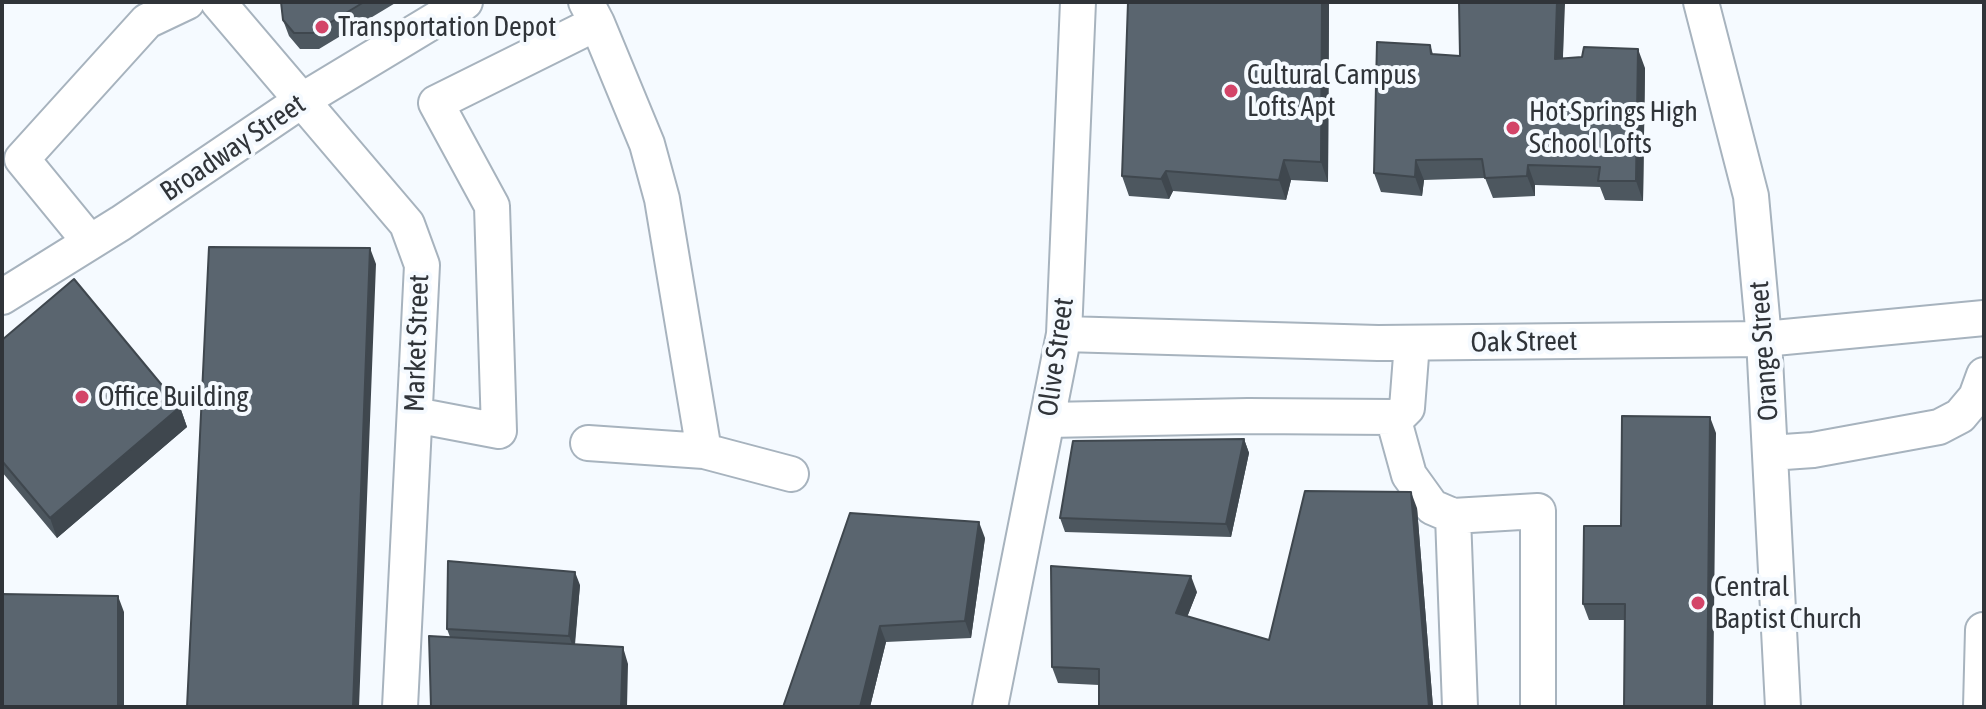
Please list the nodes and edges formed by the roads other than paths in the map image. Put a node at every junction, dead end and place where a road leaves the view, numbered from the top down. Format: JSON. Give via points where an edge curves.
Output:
{"nodes":[{"id":1,"x":187,"y":2,"type":"edge"},
{"id":2,"x":218,"y":2,"type":"edge"},
{"id":3,"x":465,"y":2,"type":"edge"},
{"id":4,"x":1078,"y":2,"type":"edge"},
{"id":5,"x":1701,"y":2,"type":"edge"},
{"id":6,"x":591,"y":13,"type":"edge"},
{"id":7,"x":301,"y":101,"type":"junction"},
{"id":8,"x":12,"y":166,"type":"edge"},
{"id":9,"x":90,"y":242,"type":"junction"},
{"id":10,"x":2,"y":297,"type":"edge"},
{"id":11,"x":1984,"y":318,"type":"edge"},
{"id":12,"x":1984,"y":325,"type":"edge"},
{"id":13,"x":1064,"y":334,"type":"junction"},
{"id":14,"x":1764,"y":339,"type":"junction"},
{"id":15,"x":1412,"y":343,"type":"junction"},
{"id":16,"x":1984,"y":375,"type":"edge"},
{"id":17,"x":415,"y":415,"type":"junction"},
{"id":18,"x":1393,"y":417,"type":"junction"},
{"id":19,"x":1048,"y":420,"type":"junction"},
{"id":20,"x":588,"y":443,"type":"dead end"},
{"id":21,"x":704,"y":451,"type":"junction"},
{"id":22,"x":1770,"y":453,"type":"junction"},
{"id":23,"x":791,"y":474,"type":"dead end"},
{"id":24,"x":1453,"y":516,"type":"junction"},
{"id":25,"x":1983,"y":630,"type":"edge"},
{"id":26,"x":400,"y":707,"type":"edge"},
{"id":27,"x":990,"y":707,"type":"edge"},
{"id":28,"x":1460,"y":707,"type":"edge"},
{"id":29,"x":1538,"y":707,"type":"edge"},
{"id":30,"x":1783,"y":707,"type":"edge"},
{"id":31,"x":1981,"y":707,"type":"edge"}],
"edges":[{"from":1,"to":8,"type":"street","via":[[147,21]]},
{"from":2,"to":7,"type":"street","name":"Market Street"},
{"from":3,"to":7,"type":"street","name":"Broadway Street"},
{"from":4,"to":13,"type":"street","name":"Olive Street"},
{"from":5,"to":14,"type":"street","name":"Orange Street","via":[[1751,196]]},
{"from":6,"to":17,"type":"street","via":[[436,103],[492,206],[499,431]]},
{"from":6,"to":21,"type":"street","via":[[647,144],[662,199]]},
{"from":7,"to":9,"type":"street","name":"Broadway Street"},
{"from":7,"to":17,"type":"street","name":"Market Street","via":[[407,224],[422,265]]},
{"from":8,"to":9,"type":"street"},
{"from":9,"to":10,"type":"street","name":"Broadway Street"},
{"from":11,"to":12,"type":"street"},
{"from":11,"to":14,"type":"street","name":"Oak Street"},
{"from":13,"to":15,"type":"street","name":"Oak Street"},
{"from":13,"to":19,"type":"street","name":"Olive Street"},
{"from":14,"to":15,"type":"street","name":"Oak Street"},
{"from":14,"to":22,"type":"street","name":"Orange Street"},
{"from":15,"to":18,"type":"street","via":[[1407,408]]},
{"from":16,"to":22,"type":"street","via":[[1976,397],[1960,416],[1939,427]]},
{"from":17,"to":26,"type":"street","name":"Market Street"},
{"from":18,"to":19,"type":"street"},
{"from":18,"to":24,"type":"street","via":[[1409,475],[1432,507]]},
{"from":19,"to":27,"type":"street","name":"Olive Street"},
{"from":20,"to":21,"type":"street"},
{"from":21,"to":23,"type":"street"},
{"from":22,"to":30,"type":"street","name":"Orange Street"},
{"from":24,"to":28,"type":"street"},
{"from":24,"to":29,"type":"street","via":[[1538,511]]},
{"from":25,"to":31,"type":"street"}]}
